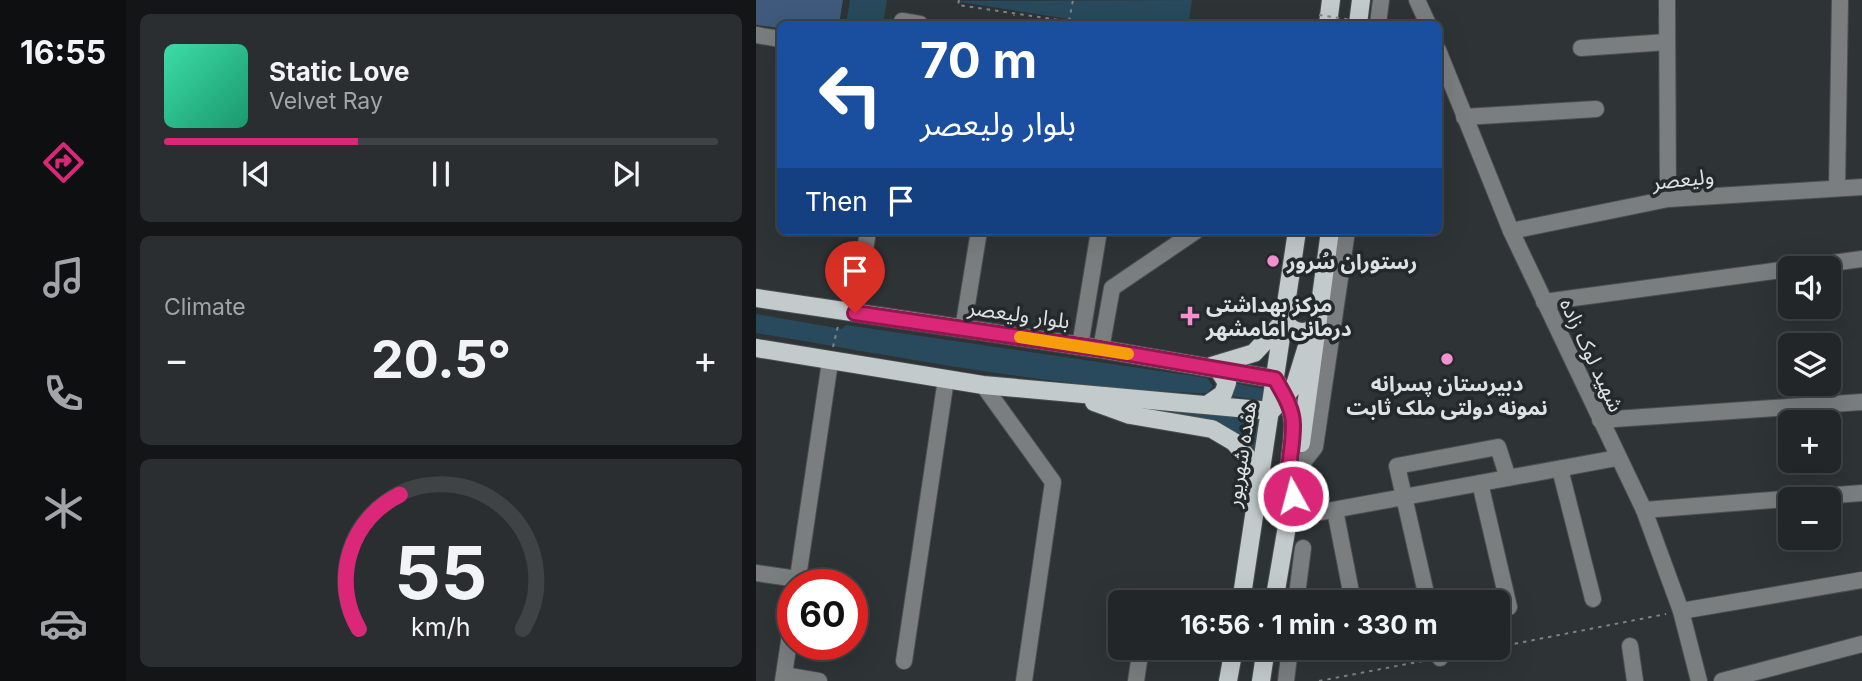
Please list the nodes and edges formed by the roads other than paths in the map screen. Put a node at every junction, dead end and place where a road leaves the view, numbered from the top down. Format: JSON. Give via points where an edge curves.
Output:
{"nodes":[{"id":1,"x":1331,"y":0,"type":"edge"},
{"id":2,"x":1361,"y":0,"type":"edge"},
{"id":3,"x":1381,"y":0,"type":"edge"},
{"id":4,"x":1417,"y":0,"type":"edge"},
{"id":5,"x":1667,"y":0,"type":"edge"},
{"id":6,"x":1840,"y":0,"type":"edge"},
{"id":7,"x":1323,"y":20,"type":"edge"},
{"id":8,"x":1368,"y":21,"type":"edge"},
{"id":9,"x":1370,"y":21,"type":"edge"},
{"id":10,"x":1427,"y":21,"type":"edge"},
{"id":11,"x":756,"y":35,"type":"edge"},
{"id":12,"x":777,"y":38,"type":"edge"},
{"id":13,"x":1667,"y":42,"type":"junction"},
{"id":14,"x":1581,"y":48,"type":"dead end"},
{"id":15,"x":1442,"y":60,"type":"edge"},
{"id":16,"x":1596,"y":109,"type":"dead end"},
{"id":17,"x":1464,"y":117,"type":"junction"},
{"id":18,"x":1862,"y":187,"type":"edge"},
{"id":19,"x":1838,"y":188,"type":"junction"},
{"id":20,"x":1668,"y":200,"type":"junction"},
{"id":21,"x":1511,"y":231,"type":"junction"},
{"id":22,"x":867,"y":235,"type":"edge"},
{"id":23,"x":978,"y":235,"type":"edge"},
{"id":24,"x":1098,"y":235,"type":"edge"},
{"id":25,"x":1190,"y":235,"type":"edge"},
{"id":26,"x":1296,"y":235,"type":"edge"},
{"id":27,"x":1330,"y":235,"type":"edge"},
{"id":28,"x":1346,"y":235,"type":"edge"},
{"id":29,"x":1862,"y":259,"type":"edge"},
{"id":30,"x":1092,"y":282,"type":"junction"},
{"id":31,"x":1112,"y":288,"type":"junction"},
{"id":32,"x":1331,"y":289,"type":"junction"},
{"id":33,"x":756,"y":298,"type":"edge"},
{"id":34,"x":1544,"y":302,"type":"junction"},
{"id":35,"x":848,"y":312,"type":"junction"},
{"id":36,"x":1284,"y":321,"type":"junction"},
{"id":37,"x":1318,"y":326,"type":"junction"},
{"id":38,"x":963,"y":329,"type":"junction"},
{"id":39,"x":1080,"y":346,"type":"junction"},
{"id":40,"x":756,"y":348,"type":"edge"},
{"id":41,"x":1101,"y":349,"type":"junction"},
{"id":42,"x":830,"y":362,"type":"junction"},
{"id":43,"x":1212,"y":369,"type":"junction"},
{"id":44,"x":946,"y":379,"type":"junction"},
{"id":45,"x":1275,"y":379,"type":"junction"},
{"id":46,"x":983,"y":385,"type":"junction"},
{"id":47,"x":1074,"y":395,"type":"junction"},
{"id":48,"x":1285,"y":397,"type":"junction"},
{"id":49,"x":1862,"y":402,"type":"edge"},
{"id":50,"x":1207,"y":405,"type":"junction"},
{"id":51,"x":1271,"y":411,"type":"junction"},
{"id":52,"x":1600,"y":421,"type":"junction"},
{"id":53,"x":1617,"y":458,"type":"junction"},
{"id":54,"x":1560,"y":469,"type":"junction"},
{"id":55,"x":1297,"y":470,"type":"junction"},
{"id":56,"x":1508,"y":478,"type":"junction"},
{"id":57,"x":1480,"y":483,"type":"junction"},
{"id":58,"x":1862,"y":493,"type":"edge"},
{"id":59,"x":1256,"y":495,"type":"junction"},
{"id":60,"x":1293,"y":496,"type":"junction"},
{"id":61,"x":1404,"y":497,"type":"junction"},
{"id":62,"x":1335,"y":510,"type":"junction"},
{"id":63,"x":1644,"y":510,"type":"junction"},
{"id":64,"x":1289,"y":518,"type":"junction"},
{"id":65,"x":1252,"y":527,"type":"junction"},
{"id":66,"x":1303,"y":548,"type":"dead end"},
{"id":67,"x":800,"y":569,"type":"edge"},
{"id":68,"x":756,"y":573,"type":"edge"},
{"id":69,"x":777,"y":578,"type":"edge"},
{"id":70,"x":1862,"y":580,"type":"edge"},
{"id":71,"x":1243,"y":590,"type":"edge"},
{"id":72,"x":1277,"y":590,"type":"edge"},
{"id":73,"x":1298,"y":590,"type":"edge"},
{"id":74,"x":1351,"y":590,"type":"edge"},
{"id":75,"x":1424,"y":590,"type":"edge"},
{"id":76,"x":1505,"y":590,"type":"edge"},
{"id":77,"x":1593,"y":599,"type":"dead end"},
{"id":78,"x":1681,"y":611,"type":"junction"},
{"id":79,"x":1862,"y":644,"type":"edge"},
{"id":80,"x":1630,"y":646,"type":"dead end"},
{"id":81,"x":786,"y":660,"type":"edge"},
{"id":82,"x":1139,"y":660,"type":"edge"},
{"id":83,"x":1232,"y":660,"type":"edge"},
{"id":84,"x":1264,"y":660,"type":"edge"},
{"id":85,"x":1289,"y":660,"type":"edge"},
{"id":86,"x":904,"y":661,"type":"dead end"},
{"id":87,"x":783,"y":678,"type":"edge"},
{"id":88,"x":819,"y":681,"type":"edge"},
{"id":89,"x":1024,"y":681,"type":"edge"},
{"id":90,"x":1136,"y":681,"type":"edge"},
{"id":91,"x":1228,"y":681,"type":"edge"},
{"id":92,"x":1261,"y":681,"type":"edge"},
{"id":93,"x":1286,"y":681,"type":"edge"},
{"id":94,"x":1635,"y":681,"type":"edge"},
{"id":95,"x":1699,"y":681,"type":"edge"},
{"id":96,"x":1722,"y":681,"type":"edge"}],
"edges":[{"from":1,"to":7,"type":"main road"},
{"from":2,"to":8,"type":"main road"},
{"from":3,"to":9,"type":"street"},
{"from":4,"to":10,"type":"street"},
{"from":5,"to":13,"type":"street"},
{"from":6,"to":19,"type":"street"},
{"from":11,"to":12,"type":"street"},
{"from":13,"to":14,"type":"street"},
{"from":13,"to":20,"type":"street"},
{"from":15,"to":17,"type":"street","name":"شهید لوک زاده"},
{"from":16,"to":17,"type":"street"},
{"from":17,"to":21,"type":"street","name":"شهید لوک زاده"},
{"from":18,"to":19,"type":"street","name":"ولیعصر"},
{"from":19,"to":20,"type":"street","name":"ولیعصر"},
{"from":20,"to":21,"type":"street","name":"ولیعصر"},
{"from":21,"to":34,"type":"street","name":"شهید لوک زاده"},
{"from":22,"to":35,"type":"street"},
{"from":23,"to":38,"type":"street"},
{"from":24,"to":30,"type":"street"},
{"from":25,"to":31,"type":"street"},
{"from":26,"to":36,"type":"main road","name":"هفده شهریور"},
{"from":27,"to":32,"type":"main road"},
{"from":28,"to":32,"type":"street"},
{"from":29,"to":34,"type":"street"},
{"from":30,"to":31,"type":"street"},
{"from":30,"to":39,"type":"street"},
{"from":31,"to":41,"type":"street"},
{"from":32,"to":37,"type":"main road"},
{"from":32,"to":55,"type":"street","via":[[1315,447]]},
{"from":33,"to":35,"type":"main road","name":"بلوار ولیعصر"},
{"from":34,"to":52,"type":"street","name":"شهید لوک زاده"},
{"from":35,"to":38,"type":"main road","name":"بلوار ولیعصر"},
{"from":36,"to":37,"type":"main road","via":[[1295,332]]},
{"from":36,"to":43,"type":"main road","via":[[1254,353]]},
{"from":36,"to":45,"type":"main road","name":"هفده شهریور"},
{"from":37,"to":48,"type":"main road","via":[[1301,372]]},
{"from":37,"to":55,"type":"main road"},
{"from":38,"to":39,"type":"main road","name":"بلوار ولیعصر"},
{"from":39,"to":41,"type":"main road","name":"بلوار ولیعصر"},
{"from":40,"to":42,"type":"main road"},
{"from":41,"to":43,"type":"main road","name":"بلوار ولیعصر"},
{"from":42,"to":44,"type":"main road"},
{"from":42,"to":67,"type":"street"},
{"from":43,"to":45,"type":"main road","name":"بلوار ولیعصر"},
{"from":43,"to":50,"type":"main road","via":[[1227,383],[1223,394]]},
{"from":44,"to":46,"type":"main road"},
{"from":44,"to":86,"type":"street"},
{"from":45,"to":48,"type":"main road"},
{"from":45,"to":51,"type":"main road","name":"هفده شهریور"},
{"from":46,"to":47,"type":"main road"},
{"from":46,"to":89,"type":"street","via":[[1054,482]]},
{"from":47,"to":50,"type":"main road"},
{"from":47,"to":65,"type":"main road","via":[[1130,415],[1212,429],[1234,442],[1248,458]]},
{"from":48,"to":51,"type":"main road"},
{"from":48,"to":60,"type":"main road","via":[[1293,424],[1287,471]]},
{"from":49,"to":52,"type":"street"},
{"from":50,"to":51,"type":"main road"},
{"from":51,"to":59,"type":"main road","name":"هفده شهریور"},
{"from":52,"to":53,"type":"street","name":"شهید لوک زاده"},
{"from":53,"to":54,"type":"street"},
{"from":53,"to":63,"type":"street","name":"شهید لوک زاده"},
{"from":54,"to":56,"type":"street"},
{"from":54,"to":77,"type":"street"},
{"from":55,"to":60,"type":"main road"},
{"from":56,"to":57,"type":"street"},
{"from":56,"to":61,"type":"street","via":[[1498,447],[1397,466]]},
{"from":57,"to":61,"type":"street"},
{"from":57,"to":76,"type":"street"},
{"from":58,"to":63,"type":"street"},
{"from":59,"to":60,"type":"main road","via":[[1278,485]]},
{"from":59,"to":65,"type":"main road","name":"هفده شهریور"},
{"from":60,"to":64,"type":"main road"},
{"from":61,"to":62,"type":"street"},
{"from":61,"to":75,"type":"street"},
{"from":62,"to":64,"type":"street"},
{"from":62,"to":74,"type":"street"},
{"from":63,"to":78,"type":"street","name":"شهید لوک زاده"},
{"from":64,"to":72,"type":"main road"},
{"from":65,"to":71,"type":"main road","name":"هفده شهریور"},
{"from":66,"to":73,"type":"street"},
{"from":68,"to":69,"type":"street"},
{"from":70,"to":78,"type":"street"},
{"from":78,"to":95,"type":"street","name":"شهید لوک زاده"},
{"from":79,"to":96,"type":"street"},
{"from":80,"to":94,"type":"street"},
{"from":81,"to":87,"type":"street"},
{"from":82,"to":90,"type":"street"},
{"from":83,"to":91,"type":"main road"},
{"from":84,"to":92,"type":"main road"},
{"from":85,"to":93,"type":"street"},
{"from":87,"to":88,"type":"street"}]}
